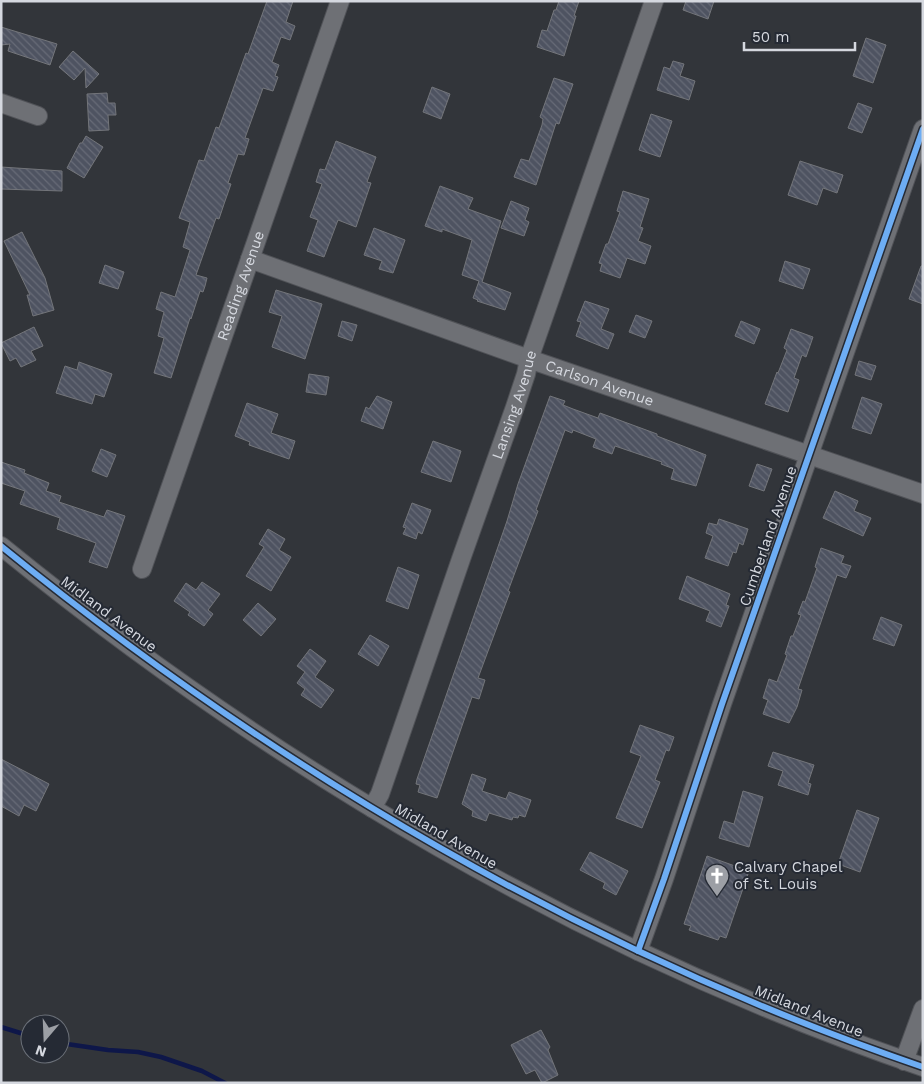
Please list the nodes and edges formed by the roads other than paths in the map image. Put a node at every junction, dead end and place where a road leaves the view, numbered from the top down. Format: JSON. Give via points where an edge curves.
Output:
{"nodes":[{"id":1,"x":340,"y":1,"type":"edge"},
{"id":2,"x":654,"y":1,"type":"edge"},
{"id":3,"x":1,"y":103,"type":"edge"},
{"id":4,"x":38,"y":116,"type":"dead end"},
{"id":5,"x":923,"y":129,"type":"edge"},
{"id":6,"x":250,"y":259,"type":"junction"},
{"id":7,"x":529,"y":359,"type":"junction"},
{"id":8,"x":808,"y":455,"type":"junction"},
{"id":9,"x":923,"y":494,"type":"edge"},
{"id":10,"x":1,"y":546,"type":"edge"},
{"id":11,"x":142,"y":569,"type":"dead end"},
{"id":12,"x":372,"y":808,"type":"junction"},
{"id":13,"x":638,"y":951,"type":"junction"},
{"id":14,"x":923,"y":1009,"type":"edge"},
{"id":15,"x":904,"y":1061,"type":"junction"},
{"id":16,"x":923,"y":1067,"type":"edge"}],
"edges":[{"from":1,"to":6,"type":"street","name":"Reading Avenue"},
{"from":2,"to":7,"type":"street","name":"Lansing Avenue"},
{"from":3,"to":4,"type":"street"},
{"from":5,"to":8,"type":"street","name":"Cumberland Avenue"},
{"from":6,"to":7,"type":"street","name":"Carlson Avenue"},
{"from":6,"to":11,"type":"street","name":"Reading Avenue"},
{"from":7,"to":8,"type":"street","name":"Carlson Avenue"},
{"from":7,"to":12,"type":"street","name":"Lansing Avenue","via":[[516,407],[380,794]]},
{"from":8,"to":9,"type":"street","name":"Carlson Avenue"},
{"from":8,"to":13,"type":"street","name":"Cumberland Avenue"},
{"from":10,"to":12,"type":"street","name":"Midland Avenue","via":[[115,636],[295,760]]},
{"from":12,"to":13,"type":"street","name":"Midland Avenue","via":[[483,872]]},
{"from":13,"to":15,"type":"street","name":"Midland Avenue","via":[[766,1008]]},
{"from":14,"to":15,"type":"street"},
{"from":15,"to":16,"type":"street","name":"Midland Avenue"}]}
